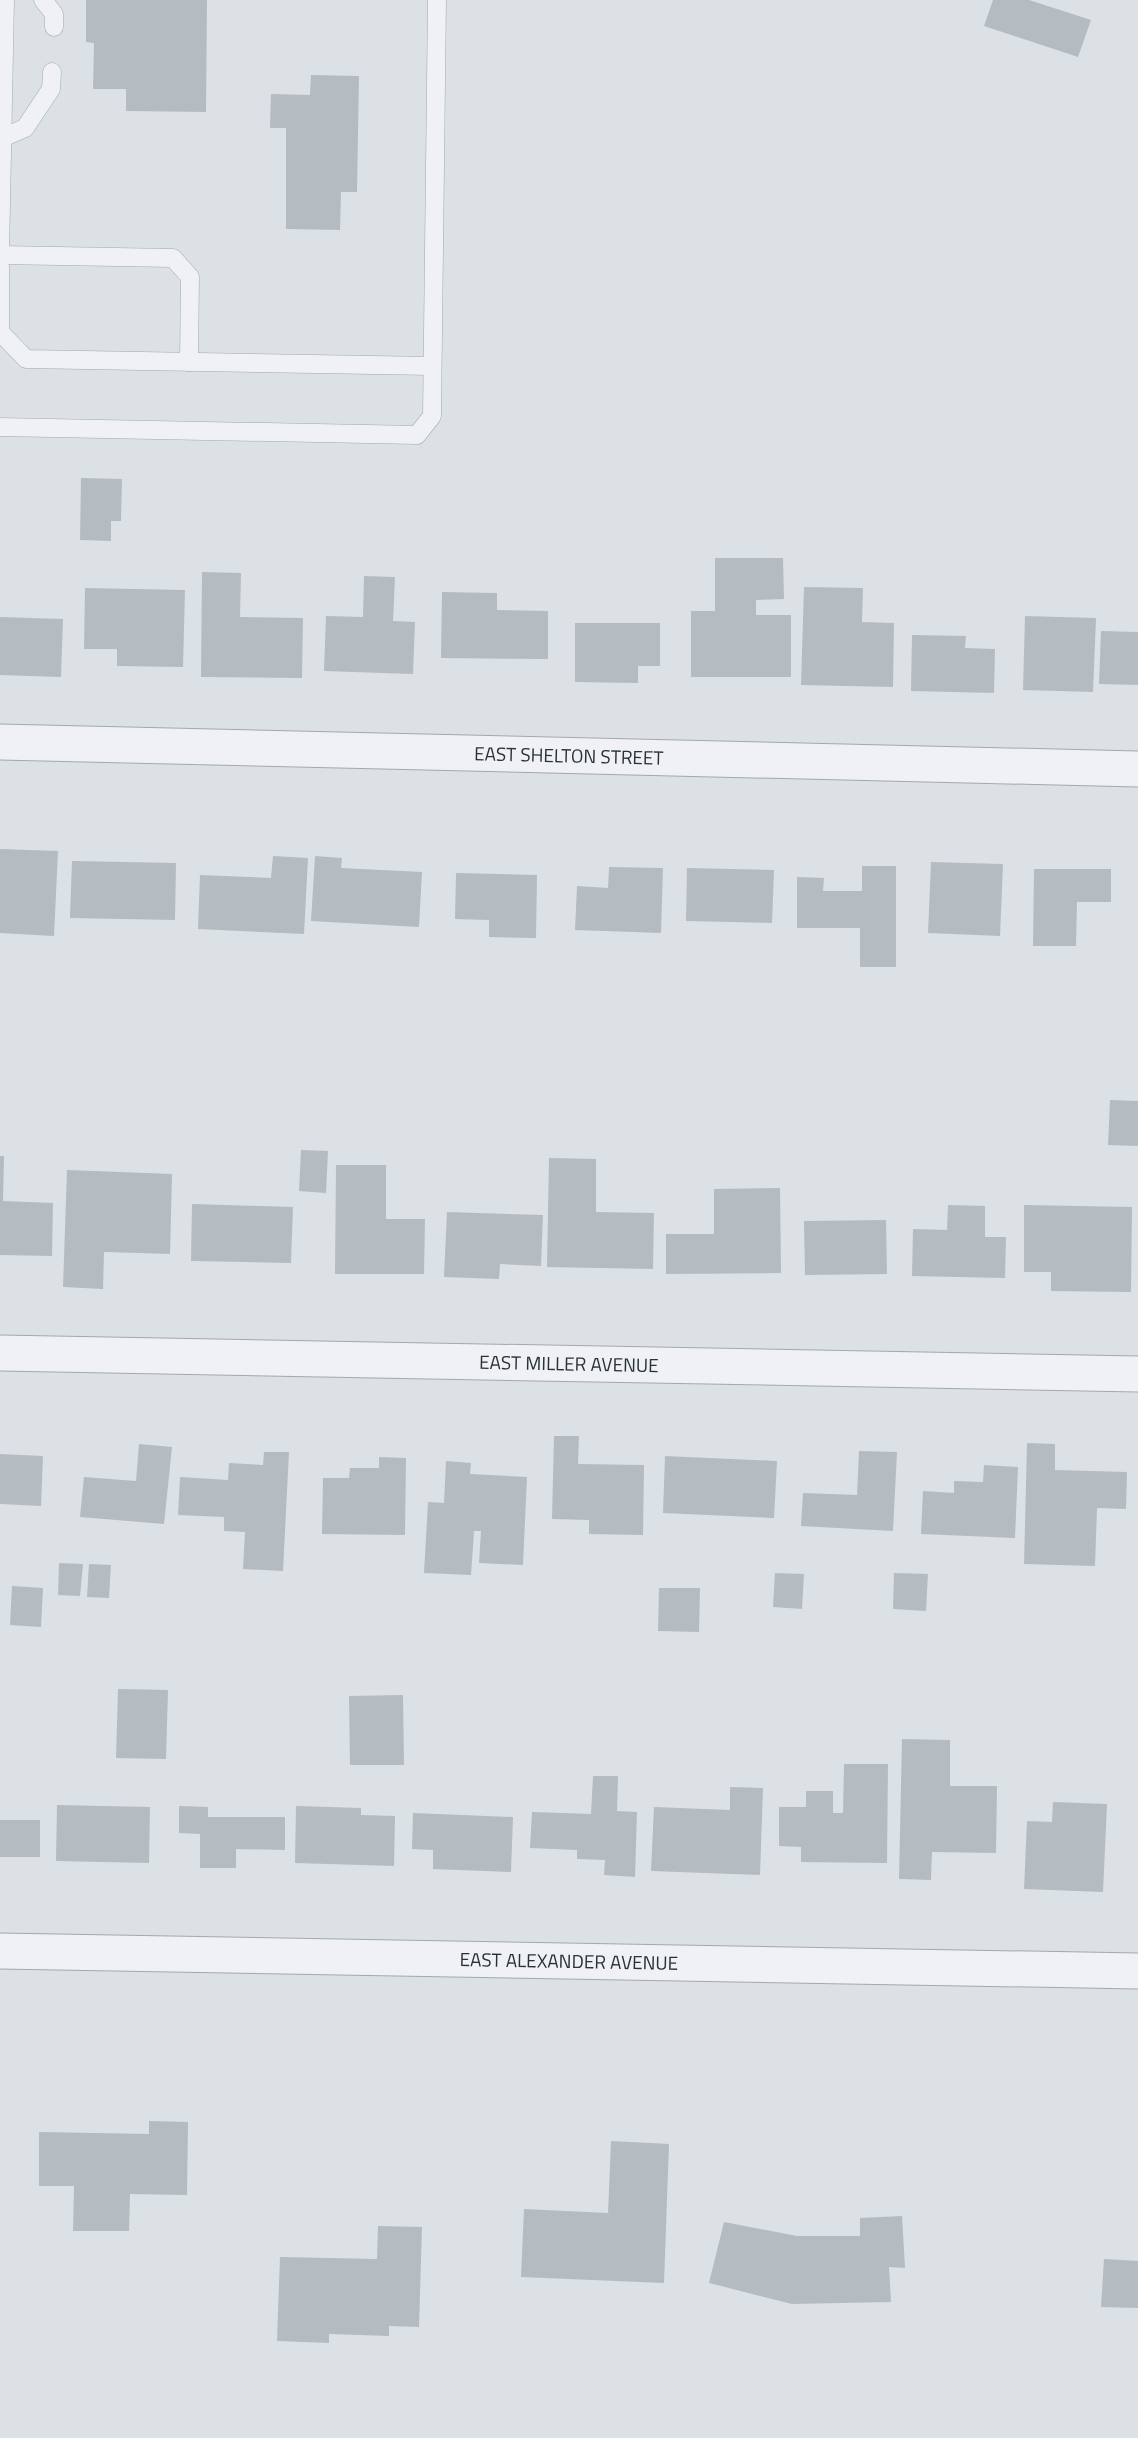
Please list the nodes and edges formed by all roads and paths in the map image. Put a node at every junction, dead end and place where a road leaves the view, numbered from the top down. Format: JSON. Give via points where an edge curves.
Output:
{"nodes":[{"id":1,"x":5,"y":0,"type":"edge"},
{"id":2,"x":43,"y":0,"type":"edge"},
{"id":3,"x":437,"y":0,"type":"edge"},
{"id":4,"x":54,"y":27,"type":"dead end"},
{"id":5,"x":52,"y":72,"type":"dead end"},
{"id":6,"x":2,"y":138,"type":"junction"},
{"id":7,"x":1,"y":162,"type":"edge"},
{"id":8,"x":0,"y":254,"type":"edge"},
{"id":9,"x":0,"y":267,"type":"edge"},
{"id":10,"x":189,"y":362,"type":"junction"},
{"id":11,"x":432,"y":366,"type":"junction"},
{"id":12,"x":0,"y":427,"type":"edge"},
{"id":13,"x":0,"y":742,"type":"edge"},
{"id":14,"x":1138,"y":769,"type":"edge"},
{"id":15,"x":0,"y":1353,"type":"edge"},
{"id":16,"x":1138,"y":1374,"type":"edge"},
{"id":17,"x":0,"y":1951,"type":"edge"},
{"id":18,"x":1138,"y":1971,"type":"edge"}],
"edges":[{"from":1,"to":6,"type":"lane"},
{"from":2,"to":4,"type":"lane","via":[[54,14]]},
{"from":3,"to":11,"type":"lane"},
{"from":5,"to":6,"type":"lane","via":[[51,89],[25,128]]},
{"from":6,"to":7,"type":"lane"},
{"from":7,"to":8,"type":"lane"},
{"from":8,"to":10,"type":"lane","via":[[173,258],[190,277]]},
{"from":9,"to":10,"type":"lane","via":[[0,332],[26,359]]},
{"from":10,"to":11,"type":"lane"},
{"from":11,"to":12,"type":"lane","via":[[432,416],[417,435]]},
{"from":13,"to":14,"type":"street","name":"EAST SHELTON STREET"},
{"from":15,"to":16,"type":"street","name":"EAST MILLER AVENUE"},
{"from":17,"to":18,"type":"street","name":"EAST ALEXANDER AVENUE"}]}
